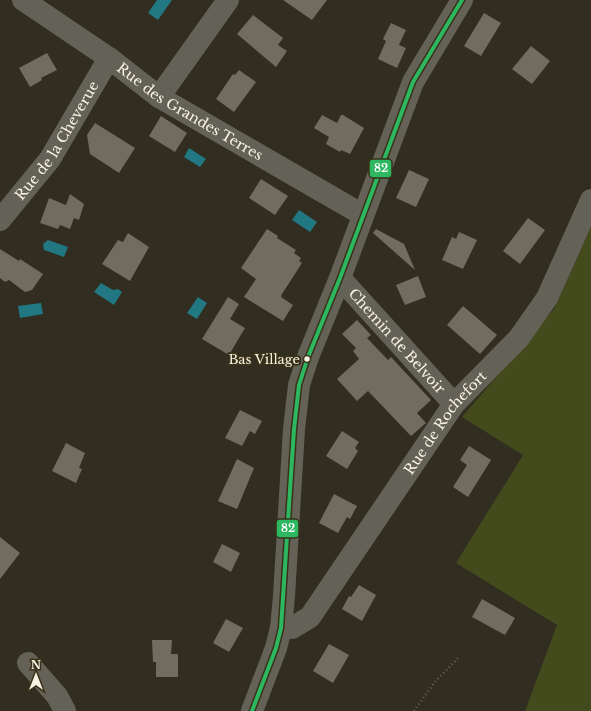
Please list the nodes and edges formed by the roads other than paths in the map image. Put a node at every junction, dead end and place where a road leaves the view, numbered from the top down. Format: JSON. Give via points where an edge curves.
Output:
{"nodes":[{"id":1,"x":23,"y":0,"type":"edge"},
{"id":2,"x":228,"y":0,"type":"edge"},
{"id":3,"x":462,"y":0,"type":"edge"},
{"id":4,"x":109,"y":58,"type":"junction"},
{"id":5,"x":159,"y":97,"type":"junction"},
{"id":6,"x":591,"y":200,"type":"edge"},
{"id":7,"x":363,"y":215,"type":"junction"},
{"id":8,"x":0,"y":220,"type":"edge"},
{"id":9,"x":340,"y":278,"type":"junction"},
{"id":10,"x":454,"y":404,"type":"junction"},
{"id":11,"x":281,"y":628,"type":"junction"},
{"id":12,"x":28,"y":663,"type":"dead end"},
{"id":13,"x":251,"y":707,"type":"edge"},
{"id":14,"x":65,"y":711,"type":"edge"}],
"edges":[{"from":1,"to":4,"type":"street","name":"Rue des Grandes Terres"},
{"from":2,"to":5,"type":"street"},
{"from":3,"to":7,"type":"street","via":[[413,82]]},
{"from":4,"to":5,"type":"street","name":"Rue des Grandes Terres"},
{"from":4,"to":8,"type":"street","name":"Rue de la Cheverue","via":[[50,159]]},
{"from":5,"to":7,"type":"street","name":"Rue des Grandes Terres"},
{"from":6,"to":10,"type":"street","name":"Rue de Rochefort","via":[[547,298],[519,338]]},
{"from":7,"to":9,"type":"street"},
{"from":9,"to":10,"type":"street","name":"Chemin de Belvoir"},
{"from":9,"to":11,"type":"street","via":[[299,385]]},
{"from":10,"to":11,"type":"street","name":"Rue de Rochefort","via":[[310,617],[292,628]]},
{"from":11,"to":13,"type":"street","via":[[276,648]]},
{"from":12,"to":14,"type":"street","via":[[57,696]]}]}
